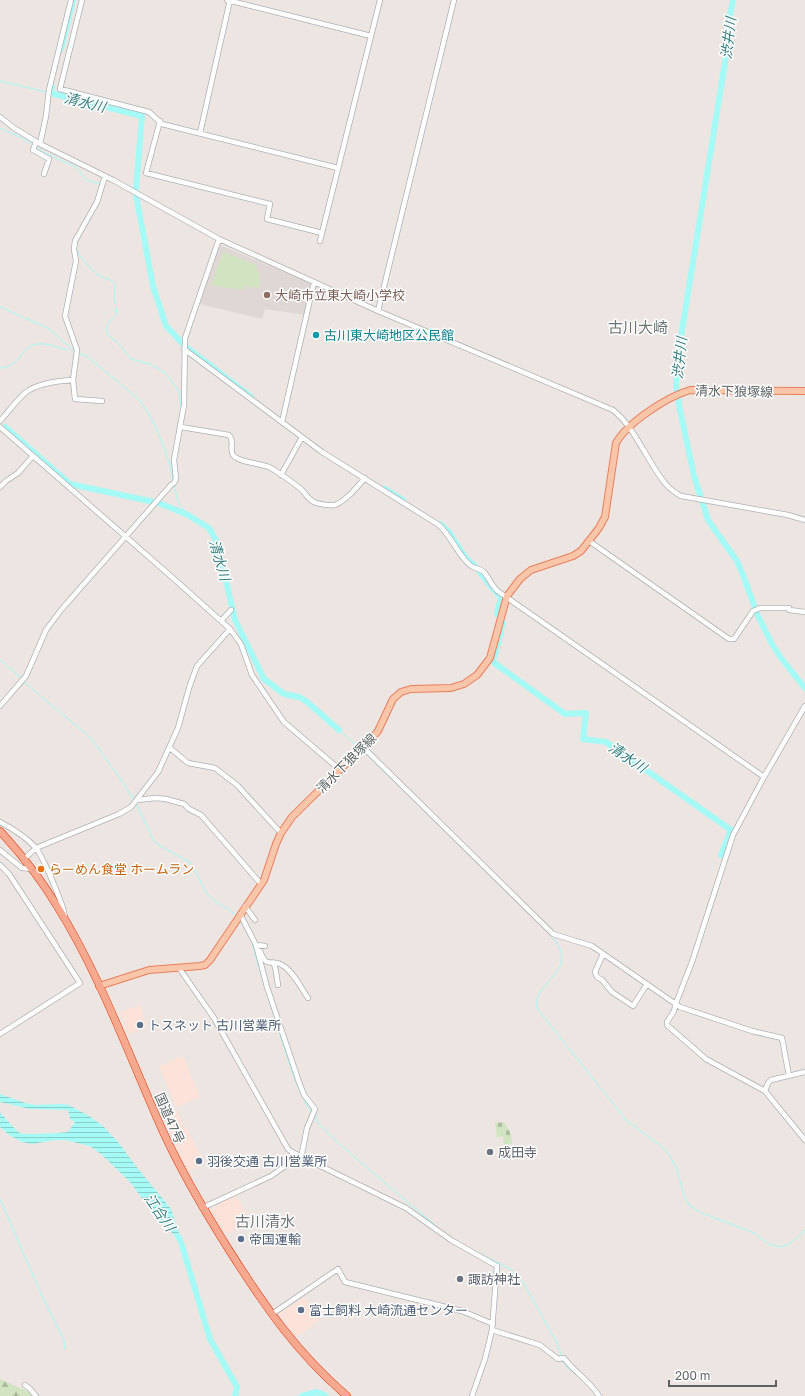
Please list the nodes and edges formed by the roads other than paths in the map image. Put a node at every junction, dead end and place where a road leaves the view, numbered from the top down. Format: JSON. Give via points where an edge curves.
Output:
{"nodes":[{"id":1,"x":71,"y":0,"type":"edge"},
{"id":2,"x":82,"y":0,"type":"edge"},
{"id":3,"x":229,"y":0,"type":"edge"},
{"id":4,"x":380,"y":0,"type":"edge"},
{"id":5,"x":454,"y":0,"type":"edge"},
{"id":6,"x":371,"y":36,"type":"junction"},
{"id":7,"x":0,"y":117,"type":"edge"},
{"id":8,"x":160,"y":121,"type":"junction"},
{"id":9,"x":200,"y":133,"type":"junction"},
{"id":10,"x":36,"y":145,"type":"junction"},
{"id":11,"x":338,"y":168,"type":"junction"},
{"id":12,"x":44,"y":174,"type":"dead end"},
{"id":13,"x":103,"y":181,"type":"junction"},
{"id":14,"x":322,"y":233,"type":"junction"},
{"id":15,"x":219,"y":239,"type":"junction"},
{"id":16,"x":320,"y":241,"type":"dead end"},
{"id":17,"x":314,"y":282,"type":"junction"},
{"id":18,"x":378,"y":311,"type":"junction"},
{"id":19,"x":184,"y":349,"type":"junction"},
{"id":20,"x":72,"y":380,"type":"junction"},
{"id":21,"x":805,"y":391,"type":"edge"},
{"id":22,"x":102,"y":401,"type":"dead end"},
{"id":23,"x":0,"y":420,"type":"edge"},
{"id":24,"x":282,"y":422,"type":"junction"},
{"id":25,"x":0,"y":427,"type":"edge"},
{"id":26,"x":181,"y":427,"type":"junction"},
{"id":27,"x":629,"y":428,"type":"junction"},
{"id":28,"x":302,"y":437,"type":"junction"},
{"id":29,"x":33,"y":456,"type":"junction"},
{"id":30,"x":281,"y":475,"type":"junction"},
{"id":31,"x":364,"y":478,"type":"junction"},
{"id":32,"x":0,"y":487,"type":"edge"},
{"id":33,"x":805,"y":520,"type":"edge"},
{"id":34,"x":126,"y":536,"type":"junction"},
{"id":35,"x":589,"y":541,"type":"junction"},
{"id":36,"x":506,"y":596,"type":"junction"},
{"id":37,"x":231,"y":610,"type":"dead end"},
{"id":38,"x":805,"y":612,"type":"edge"},
{"id":39,"x":222,"y":621,"type":"junction"},
{"id":40,"x":230,"y":629,"type":"junction"},
{"id":41,"x":0,"y":706,"type":"edge"},
{"id":42,"x":805,"y":706,"type":"edge"},
{"id":43,"x":170,"y":748,"type":"junction"},
{"id":44,"x":361,"y":749,"type":"junction"},
{"id":45,"x":340,"y":769,"type":"junction"},
{"id":46,"x":764,"y":777,"type":"junction"},
{"id":47,"x":136,"y":802,"type":"junction"},
{"id":48,"x":0,"y":822,"type":"edge"},
{"id":49,"x":0,"y":831,"type":"edge"},
{"id":50,"x":281,"y":833,"type":"junction"},
{"id":51,"x":36,"y":848,"type":"junction"},
{"id":52,"x":0,"y":850,"type":"edge"},
{"id":53,"x":24,"y":859,"type":"junction"},
{"id":54,"x":0,"y":865,"type":"edge"},
{"id":55,"x":32,"y":869,"type":"junction"},
{"id":56,"x":261,"y":884,"type":"junction"},
{"id":57,"x":245,"y":906,"type":"junction"},
{"id":58,"x":239,"y":916,"type":"junction"},
{"id":59,"x":255,"y":920,"type":"dead end"},
{"id":60,"x":66,"y":921,"type":"junction"},
{"id":61,"x":256,"y":945,"type":"junction"},
{"id":62,"x":265,"y":946,"type":"dead end"},
{"id":63,"x":603,"y":954,"type":"junction"},
{"id":64,"x":274,"y":963,"type":"junction"},
{"id":65,"x":179,"y":968,"type":"junction"},
{"id":66,"x":647,"y":984,"type":"junction"},
{"id":67,"x":278,"y":985,"type":"dead end"},
{"id":68,"x":99,"y":986,"type":"junction"},
{"id":69,"x":308,"y":998,"type":"dead end"},
{"id":70,"x":676,"y":1003,"type":"junction"},
{"id":71,"x":0,"y":1034,"type":"edge"},
{"id":72,"x":805,"y":1072,"type":"edge"},
{"id":73,"x":788,"y":1076,"type":"junction"},
{"id":74,"x":764,"y":1091,"type":"junction"},
{"id":75,"x":805,"y":1140,"type":"edge"},
{"id":76,"x":301,"y":1158,"type":"junction"},
{"id":77,"x":202,"y":1208,"type":"junction"},
{"id":78,"x":272,"y":1314,"type":"junction"},
{"id":79,"x":492,"y":1324,"type":"junction"},
{"id":80,"x":492,"y":1330,"type":"junction"},
{"id":81,"x":25,"y":1385,"type":"dead end"},
{"id":82,"x":36,"y":1396,"type":"edge"},
{"id":83,"x":346,"y":1396,"type":"edge"},
{"id":84,"x":472,"y":1396,"type":"edge"},
{"id":85,"x":599,"y":1396,"type":"edge"}],
"edges":[{"from":1,"to":10,"type":"street","via":[[49,90],[46,116]]},
{"from":2,"to":8,"type":"street","via":[[60,89],[150,112]]},
{"from":3,"to":6,"type":"street"},
{"from":3,"to":9,"type":"street"},
{"from":4,"to":6,"type":"street"},
{"from":5,"to":18,"type":"street"},
{"from":6,"to":11,"type":"street"},
{"from":7,"to":10,"type":"street"},
{"from":8,"to":9,"type":"street","via":[[162,124]]},
{"from":8,"to":14,"type":"street","via":[[146,173],[270,204],[267,219]]},
{"from":9,"to":11,"type":"street"},
{"from":10,"to":12,"type":"street","via":[[34,150],[49,159]]},
{"from":10,"to":13,"type":"street"},
{"from":11,"to":14,"type":"street"},
{"from":13,"to":15,"type":"street"},
{"from":13,"to":20,"type":"street","via":[[97,202],[73,246],[76,261],[64,316],[77,352]]},
{"from":14,"to":16,"type":"street"},
{"from":15,"to":17,"type":"street"},
{"from":15,"to":19,"type":"street","via":[[185,338]]},
{"from":17,"to":18,"type":"street"},
{"from":17,"to":24,"type":"street"},
{"from":18,"to":27,"type":"street","via":[[606,407],[618,414]]},
{"from":19,"to":24,"type":"street"},
{"from":19,"to":26,"type":"street","via":[[184,405]]},
{"from":20,"to":22,"type":"street","via":[[75,399]]},
{"from":20,"to":23,"type":"street","via":[[30,389]]},
{"from":21,"to":27,"type":"main road","name":"清水下狼塚線","via":[[696,389],[678,395],[642,416]]},
{"from":24,"to":28,"type":"street"},
{"from":25,"to":29,"type":"street"},
{"from":26,"to":30,"type":"street","via":[[229,435],[235,457],[267,466]]},
{"from":26,"to":34,"type":"street","via":[[174,460],[174,483]]},
{"from":27,"to":33,"type":"street","via":[[666,485],[681,496]]},
{"from":27,"to":35,"type":"main road","name":"清水下狼塚線","via":[[616,443],[604,517]]},
{"from":28,"to":30,"type":"street"},
{"from":28,"to":31,"type":"street"},
{"from":29,"to":32,"type":"street","via":[[18,473]]},
{"from":29,"to":34,"type":"street"},
{"from":30,"to":31,"type":"street","via":[[301,489],[313,502],[333,505],[350,494]]},
{"from":31,"to":36,"type":"street","via":[[439,525],[471,566],[482,570],[496,589]]},
{"from":34,"to":39,"type":"street"},
{"from":34,"to":41,"type":"street","via":[[46,630],[26,676]]},
{"from":35,"to":36,"type":"main road","name":"清水下狼塚線","via":[[577,554],[526,573]]},
{"from":35,"to":38,"type":"street","via":[[729,639],[734,639],[753,611],[758,608],[789,608]]},
{"from":36,"to":44,"type":"main road","name":"清水下狼塚線","via":[[490,658],[477,675],[464,684],[451,688],[411,688],[401,692],[393,699],[378,731]]},
{"from":36,"to":46,"type":"street"},
{"from":37,"to":39,"type":"street"},
{"from":39,"to":40,"type":"street"},
{"from":40,"to":43,"type":"street","via":[[197,666]]},
{"from":40,"to":45,"type":"street","via":[[240,644],[252,675],[284,722]]},
{"from":42,"to":46,"type":"street"},
{"from":43,"to":47,"type":"street","via":[[158,772]]},
{"from":43,"to":50,"type":"street","via":[[188,763],[215,768],[237,785]]},
{"from":44,"to":45,"type":"main road","name":"清水下狼塚線"},
{"from":44,"to":63,"type":"street","via":[[553,934],[592,946]]},
{"from":45,"to":50,"type":"main road","name":"清水下狼塚線","via":[[295,813]]},
{"from":46,"to":70,"type":"street","via":[[733,835],[704,927]]},
{"from":47,"to":51,"type":"street","via":[[119,814]]},
{"from":47,"to":56,"type":"street","via":[[166,799],[184,804],[188,809],[201,815]]},
{"from":48,"to":51,"type":"street","via":[[21,834]]},
{"from":49,"to":53,"type":"highway","name":"国道47号"},
{"from":50,"to":56,"type":"main road","name":"清水下狼塚線"},
{"from":51,"to":53,"type":"street"},
{"from":51,"to":60,"type":"street","via":[[63,906]]},
{"from":52,"to":55,"type":"street","via":[[22,868]]},
{"from":53,"to":55,"type":"highway","name":"国道47号"},
{"from":54,"to":71,"type":"street","via":[[9,874],[80,981],[77,986]]},
{"from":55,"to":60,"type":"highway","name":"国道47号"},
{"from":56,"to":57,"type":"main road","name":"清水下狼塚線"},
{"from":57,"to":58,"type":"main road","name":"清水下狼塚線"},
{"from":57,"to":59,"type":"street"},
{"from":58,"to":61,"type":"street"},
{"from":58,"to":65,"type":"main road","name":"清水下狼塚線","via":[[210,960],[200,966]]},
{"from":60,"to":68,"type":"highway","name":"国道47号"},
{"from":61,"to":62,"type":"street"},
{"from":61,"to":64,"type":"street","via":[[266,962]]},
{"from":61,"to":76,"type":"street","via":[[267,987],[299,1082],[304,1095],[315,1109],[307,1128]]},
{"from":63,"to":66,"type":"street"},
{"from":63,"to":66,"type":"street","via":[[595,975],[612,992],[633,1006]]},
{"from":64,"to":67,"type":"street"},
{"from":64,"to":69,"type":"street","via":[[284,966]]},
{"from":65,"to":68,"type":"main road","name":"清水下狼塚線","via":[[148,970]]},
{"from":65,"to":76,"type":"street","via":[[214,1018],[288,1148]]},
{"from":66,"to":70,"type":"street"},
{"from":68,"to":77,"type":"highway","name":"国道47号","via":[[167,1141]]},
{"from":70,"to":73,"type":"street","via":[[680,1007],[739,1027],[782,1038]]},
{"from":70,"to":74,"type":"street","via":[[666,1022],[668,1026],[706,1059]]},
{"from":72,"to":73,"type":"street"},
{"from":73,"to":74,"type":"street","via":[[770,1082]]},
{"from":74,"to":75,"type":"street"},
{"from":76,"to":77,"type":"street","via":[[271,1176]]},
{"from":76,"to":79,"type":"street","via":[[406,1208],[451,1240],[497,1266]]},
{"from":77,"to":78,"type":"highway","name":"国道47号"},
{"from":78,"to":79,"type":"street","via":[[338,1269],[345,1282],[462,1311]]},
{"from":78,"to":83,"type":"highway","name":"国道47号","via":[[310,1362]]},
{"from":79,"to":80,"type":"street"},
{"from":80,"to":84,"type":"street"},
{"from":80,"to":85,"type":"street","via":[[540,1346],[558,1359],[564,1358]]},
{"from":81,"to":82,"type":"street"}]}
